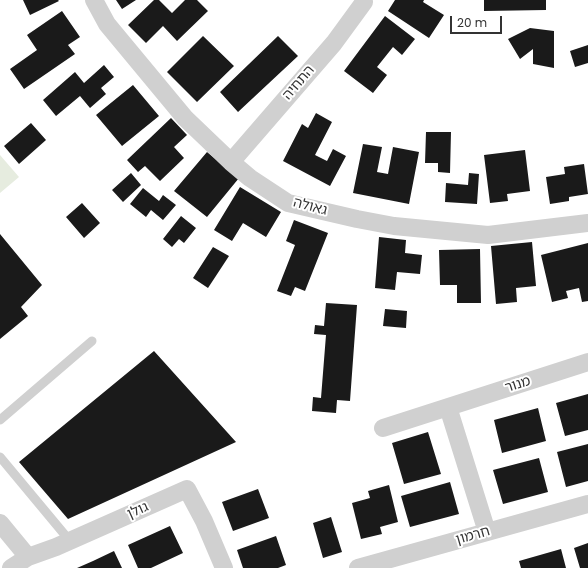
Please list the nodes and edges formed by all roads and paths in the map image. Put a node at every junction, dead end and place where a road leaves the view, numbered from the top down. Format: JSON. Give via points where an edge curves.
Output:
{"nodes":[{"id":1,"x":94,"y":0,"type":"edge"},
{"id":2,"x":364,"y":2,"type":"dead end"},
{"id":3,"x":231,"y":162,"type":"junction"},
{"id":4,"x":588,"y":223,"type":"edge"},
{"id":5,"x":92,"y":341,"type":"dead end"},
{"id":6,"x":588,"y":362,"type":"edge"},
{"id":7,"x":448,"y":407,"type":"junction"},
{"id":8,"x":0,"y":420,"type":"edge"},
{"id":9,"x":383,"y":428,"type":"dead end"},
{"id":10,"x":0,"y":457,"type":"edge"},
{"id":11,"x":588,"y":504,"type":"edge"},
{"id":12,"x":0,"y":523,"type":"edge"},
{"id":13,"x":487,"y":532,"type":"junction"},
{"id":14,"x":70,"y":541,"type":"junction"},
{"id":15,"x":28,"y":557,"type":"junction"},
{"id":16,"x":11,"y":568,"type":"edge"},
{"id":17,"x":224,"y":568,"type":"edge"},
{"id":18,"x":358,"y":568,"type":"edge"}],
"edges":[{"from":1,"to":3,"type":"street","name":"גאולה","via":[[107,24],[152,80],[185,118]]},
{"from":2,"to":3,"type":"street","name":"התחיה","via":[[334,43]]},
{"from":3,"to":4,"type":"street","name":"גאולה","via":[[288,203],[394,226],[488,234]]},
{"from":5,"to":8,"type":"lane"},
{"from":6,"to":7,"type":"street","name":"מנור"},
{"from":7,"to":9,"type":"street","name":"מנור"},
{"from":7,"to":13,"type":"street"},
{"from":10,"to":14,"type":"lane"},
{"from":11,"to":13,"type":"street","name":"חרמון"},
{"from":12,"to":15,"type":"street"},
{"from":13,"to":18,"type":"street","name":"חרמון"},
{"from":14,"to":15,"type":"street","name":"גולן"},
{"from":14,"to":17,"type":"street","name":"גולן","via":[[187,490],[204,521]]},
{"from":15,"to":16,"type":"street","name":"גולן"}]}
